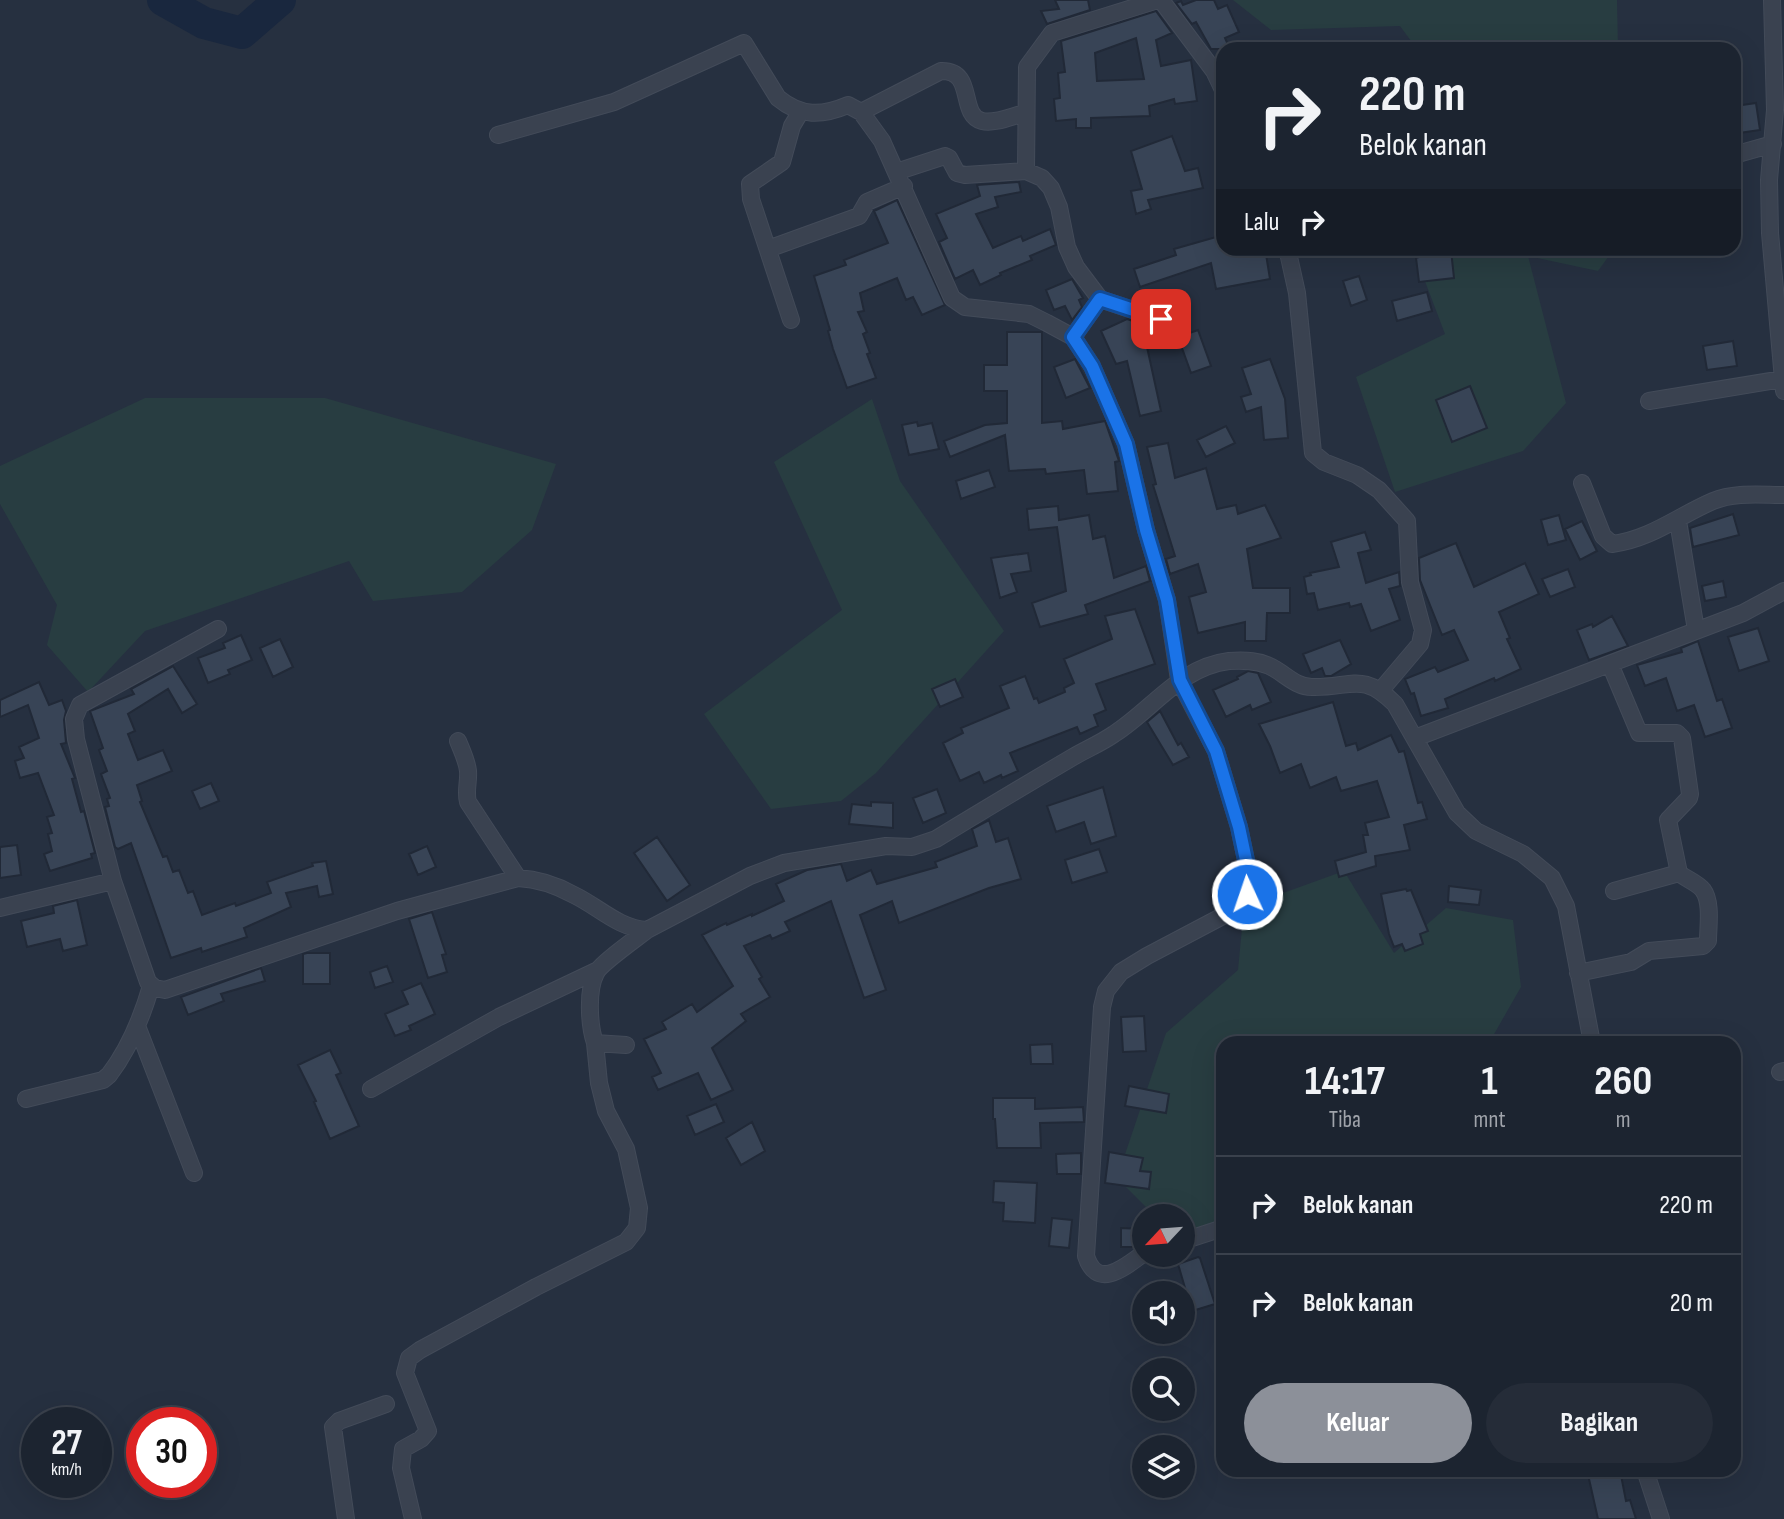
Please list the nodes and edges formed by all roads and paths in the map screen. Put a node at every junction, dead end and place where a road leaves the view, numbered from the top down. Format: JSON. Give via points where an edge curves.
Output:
{"nodes":[{"id":1,"x":1159,"y":0,"type":"edge"},
{"id":2,"x":1772,"y":0,"type":"edge"},
{"id":3,"x":1216,"y":75,"type":"edge"},
{"id":4,"x":1779,"y":99,"type":"edge"},
{"id":5,"x":801,"y":111,"type":"junction"},
{"id":6,"x":861,"y":112,"type":"junction"},
{"id":7,"x":1025,"y":113,"type":"junction"},
{"id":8,"x":498,"y":135,"type":"dead end"},
{"id":9,"x":1773,"y":144,"type":"junction"},
{"id":10,"x":1741,"y":153,"type":"edge"},
{"id":11,"x":1026,"y":171,"type":"junction"},
{"id":12,"x":900,"y":179,"type":"junction"},
{"id":13,"x":768,"y":249,"type":"junction"},
{"id":14,"x":1289,"y":256,"type":"edge"},
{"id":15,"x":1100,"y":299,"type":"junction"},
{"id":16,"x":791,"y":320,"type":"dead end"},
{"id":17,"x":1180,"y":326,"type":"dead end"},
{"id":18,"x":1073,"y":337,"type":"junction"},
{"id":19,"x":1783,"y":385,"type":"edge"},
{"id":20,"x":1649,"y":401,"type":"dead end"},
{"id":21,"x":1583,"y":482,"type":"dead end"},
{"id":22,"x":1784,"y":495,"type":"edge"},
{"id":23,"x":1678,"y":520,"type":"junction"},
{"id":24,"x":1784,"y":591,"type":"edge"},
{"id":25,"x":218,"y":629,"type":"dead end"},
{"id":26,"x":1696,"y":630,"type":"junction"},
{"id":27,"x":1610,"y":664,"type":"junction"},
{"id":28,"x":1180,"y":680,"type":"junction"},
{"id":29,"x":1381,"y":690,"type":"junction"},
{"id":30,"x":1415,"y":738,"type":"junction"},
{"id":31,"x":458,"y":741,"type":"dead end"},
{"id":32,"x":1679,"y":873,"type":"junction"},
{"id":33,"x":518,"y":878,"type":"junction"},
{"id":34,"x":113,"y":881,"type":"junction"},
{"id":35,"x":1614,"y":891,"type":"dead end"},
{"id":36,"x":0,"y":908,"type":"edge"},
{"id":37,"x":647,"y":930,"type":"junction"},
{"id":38,"x":596,"y":971,"type":"junction"},
{"id":39,"x":1578,"y":973,"type":"junction"},
{"id":40,"x":151,"y":986,"type":"junction"},
{"id":41,"x":137,"y":1026,"type":"junction"},
{"id":42,"x":1591,"y":1036,"type":"edge"},
{"id":43,"x":596,"y":1043,"type":"junction"},
{"id":44,"x":626,"y":1045,"type":"dead end"},
{"id":45,"x":371,"y":1089,"type":"dead end"},
{"id":46,"x":26,"y":1099,"type":"dead end"},
{"id":47,"x":194,"y":1173,"type":"dead end"},
{"id":48,"x":1216,"y":1230,"type":"edge"},
{"id":49,"x":1195,"y":1237,"type":"edge"},
{"id":50,"x":1132,"y":1262,"type":"edge"},
{"id":51,"x":386,"y":1405,"type":"dead end"},
{"id":52,"x":1647,"y":1477,"type":"edge"},
{"id":53,"x":346,"y":1519,"type":"edge"},
{"id":54,"x":414,"y":1519,"type":"edge"},
{"id":55,"x":1661,"y":1519,"type":"edge"}],
"edges":[{"from":1,"to":3,"type":"street"},
{"from":1,"to":7,"type":"street","via":[[1052,33],[1027,67]]},
{"from":2,"to":4,"type":"street"},
{"from":4,"to":9,"type":"street"},
{"from":5,"to":6,"type":"street","via":[[829,113],[848,105]]},
{"from":5,"to":8,"type":"street","via":[[778,98],[744,43],[614,102]]},
{"from":5,"to":13,"type":"street","via":[[782,162],[750,184]]},
{"from":6,"to":7,"type":"street","via":[[941,71],[950,71],[962,82],[977,119],[990,121]]},
{"from":6,"to":12,"type":"street","via":[[883,141]]},
{"from":7,"to":11,"type":"street"},
{"from":9,"to":10,"type":"street"},
{"from":9,"to":19,"type":"street","via":[[1770,233]]},
{"from":11,"to":12,"type":"street","via":[[965,175],[957,173],[945,156]]},
{"from":11,"to":15,"type":"street","via":[[1051,188],[1067,247]]},
{"from":12,"to":13,"type":"street","via":[[867,202],[859,216]]},
{"from":12,"to":18,"type":"street","via":[[951,298],[965,307],[1029,314]]},
{"from":13,"to":16,"type":"street"},
{"from":14,"to":29,"type":"street","via":[[1297,293],[1313,453],[1357,475],[1407,521],[1409,582],[1423,638]]},
{"from":15,"to":17,"type":"street"},
{"from":15,"to":18,"type":"street"},
{"from":18,"to":28,"type":"street","via":[[1092,366],[1126,444],[1167,600]]},
{"from":19,"to":20,"type":"street"},
{"from":21,"to":23,"type":"street","via":[[1603,536],[1610,543],[1637,538]]},
{"from":22,"to":23,"type":"street","via":[[1736,495],[1715,500]]},
{"from":23,"to":26,"type":"street"},
{"from":24,"to":26,"type":"street","via":[[1743,613]]},
{"from":25,"to":34,"type":"street","via":[[80,705],[74,719]]},
{"from":26,"to":27,"type":"street"},
{"from":27,"to":30,"type":"street"},
{"from":27,"to":32,"type":"street","via":[[1639,733],[1677,733],[1682,738],[1690,793],[1668,820]]},
{"from":28,"to":29,"type":"street","via":[[1205,666],[1247,660],[1310,687],[1347,683]]},
{"from":28,"to":37,"type":"street","via":[[1135,721],[936,839],[912,847],[886,846],[784,863]]},
{"from":28,"to":50,"type":"street","via":[[1216,751],[1239,827],[1247,894],[1238,908],[1121,972],[1106,991],[1086,1256],[1100,1274],[1116,1273]]},
{"from":29,"to":30,"type":"street"},
{"from":30,"to":39,"type":"street","via":[[1457,813],[1476,831],[1523,854],[1552,878],[1566,906]]},
{"from":31,"to":33,"type":"street","via":[[467,766],[468,802]]},
{"from":32,"to":35,"type":"street"},
{"from":32,"to":39,"type":"street","via":[[1704,893],[1707,944],[1649,951],[1630,962]]},
{"from":33,"to":37,"type":"street","via":[[537,879],[633,929]]},
{"from":33,"to":40,"type":"street","via":[[397,911],[175,988]]},
{"from":34,"to":36,"type":"street"},
{"from":34,"to":40,"type":"street"},
{"from":37,"to":38,"type":"street"},
{"from":38,"to":43,"type":"street","via":[[590,999]]},
{"from":38,"to":45,"type":"street","via":[[499,1017]]},
{"from":39,"to":42,"type":"street"},
{"from":40,"to":41,"type":"street"},
{"from":41,"to":46,"type":"street","via":[[103,1080]]},
{"from":41,"to":47,"type":"street"},
{"from":43,"to":44,"type":"street"},
{"from":43,"to":54,"type":"street","via":[[598,1083],[606,1111],[626,1149],[639,1208],[637,1228],[626,1242],[409,1358],[405,1373],[428,1431],[403,1449],[401,1468]]},
{"from":48,"to":49,"type":"street"},
{"from":51,"to":53,"type":"street","via":[[333,1427]]},
{"from":52,"to":55,"type":"street"}]}
